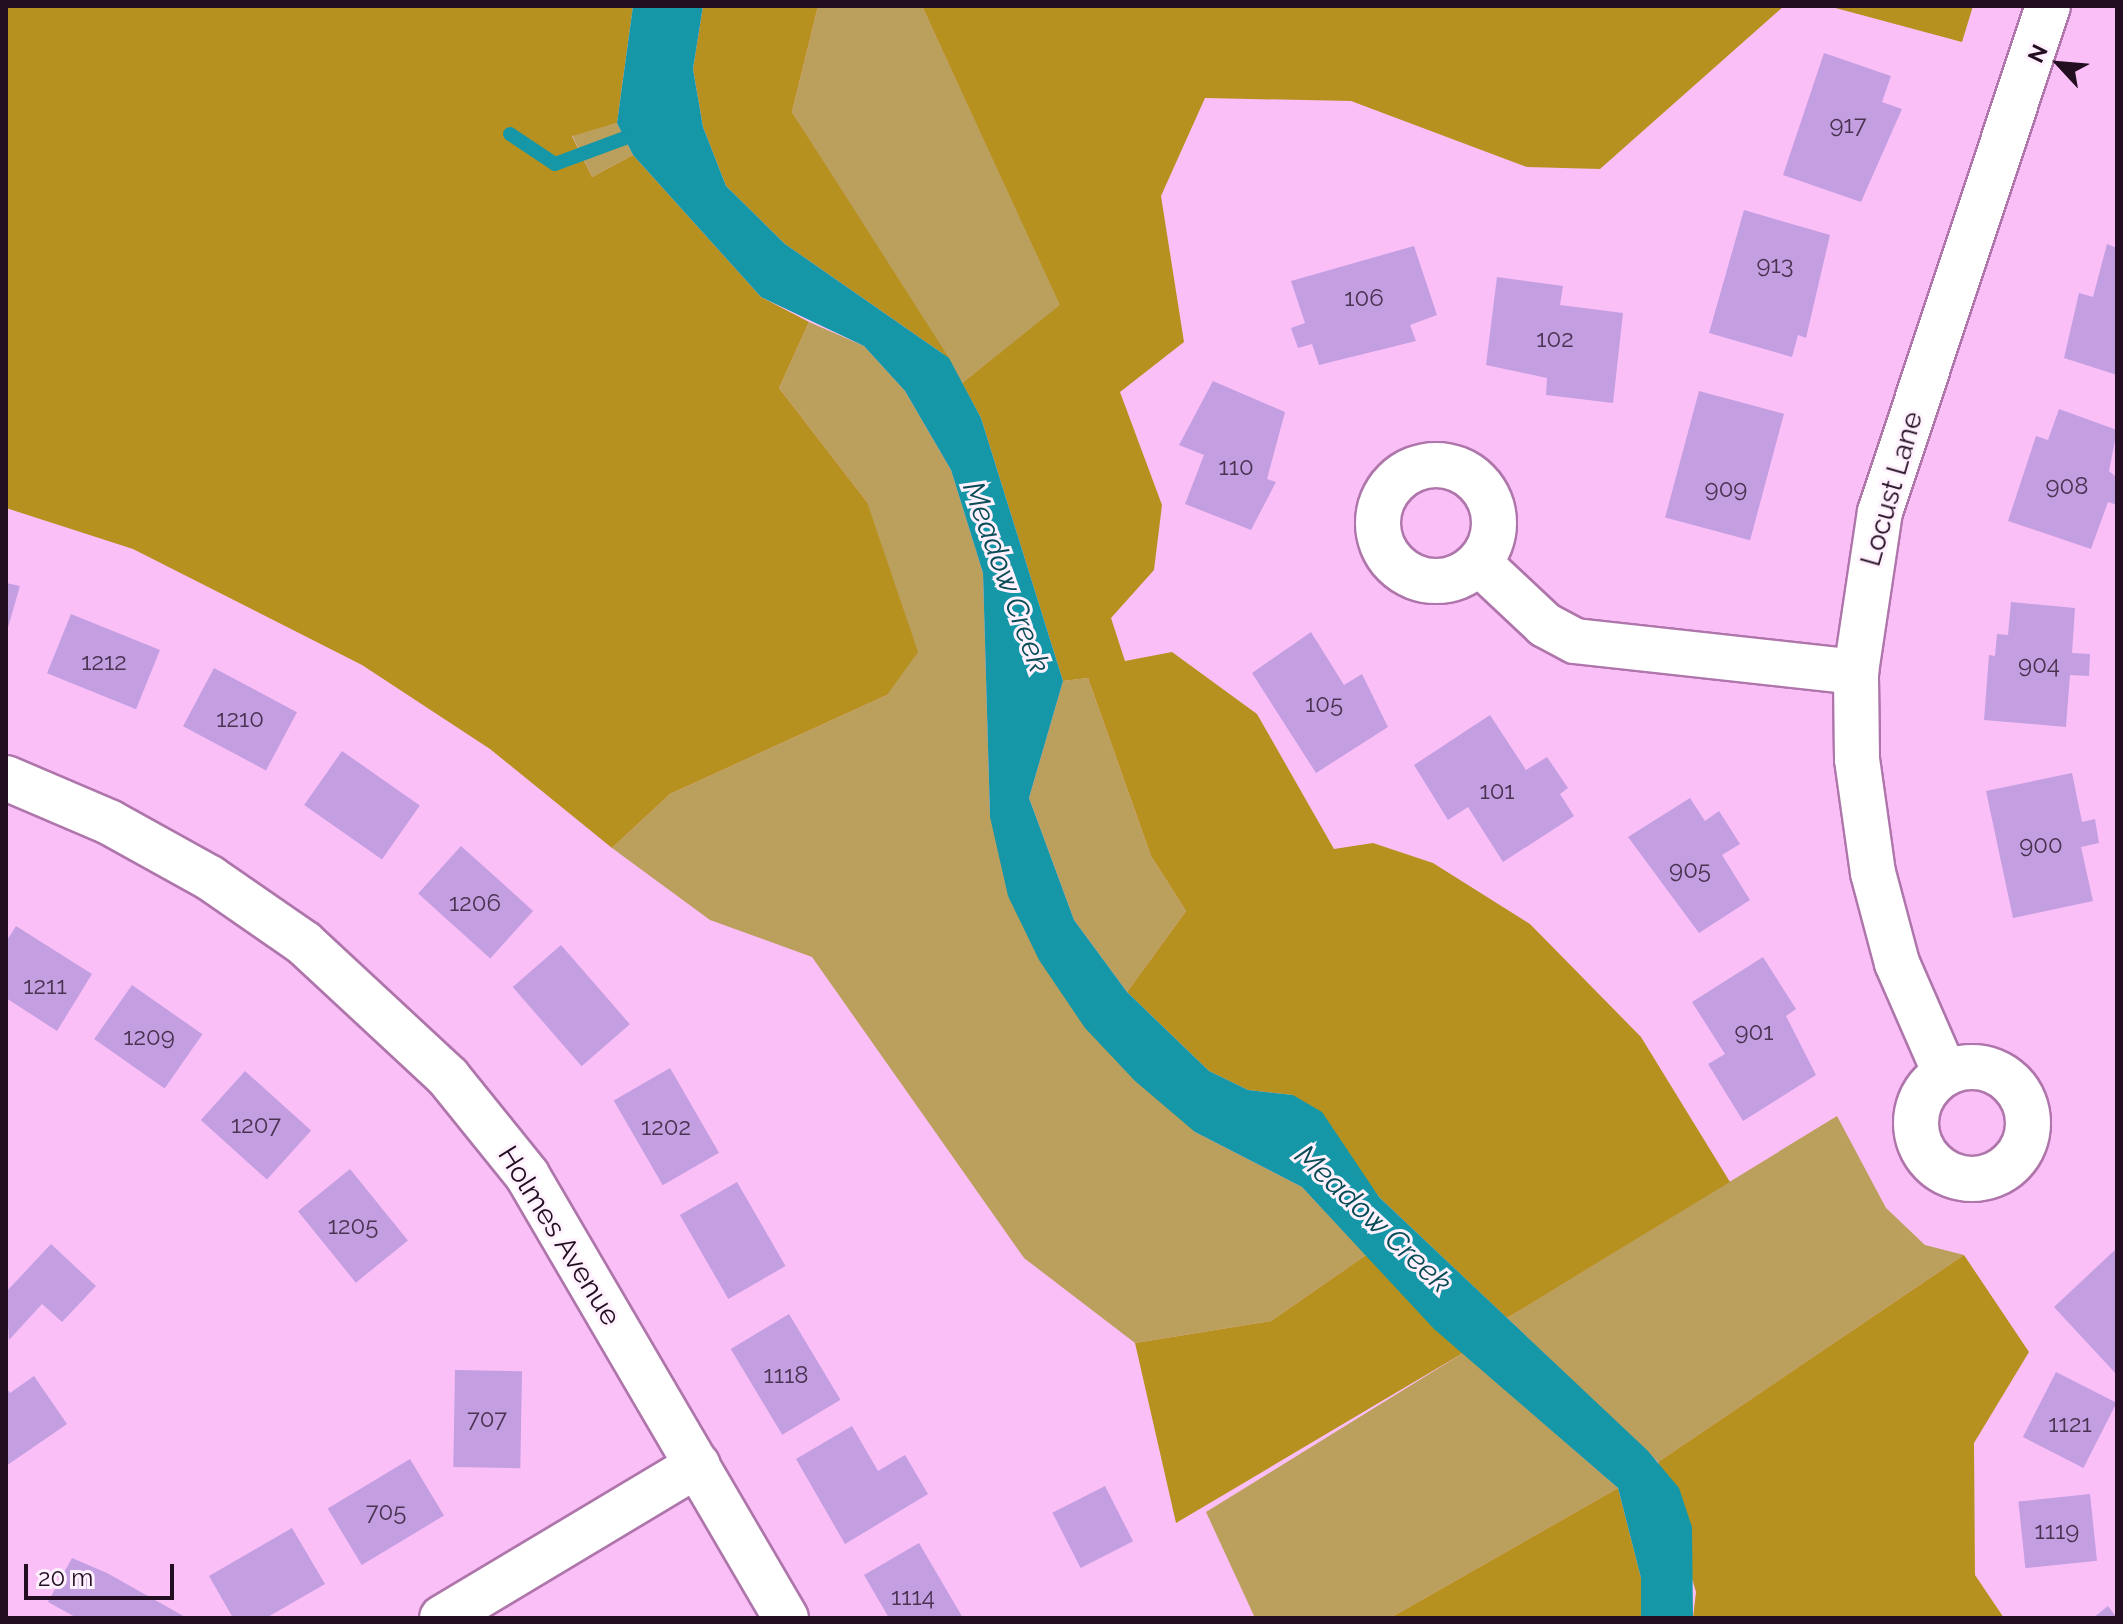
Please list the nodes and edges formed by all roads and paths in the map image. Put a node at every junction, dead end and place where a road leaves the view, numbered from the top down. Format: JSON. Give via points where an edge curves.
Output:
{"nodes":[{"id":1,"x":2048,"y":6,"type":"edge"},
{"id":2,"x":1479,"y":563,"type":"dead end"},
{"id":3,"x":1856,"y":672,"type":"junction"},
{"id":4,"x":6,"y":778,"type":"edge"},
{"id":5,"x":1945,"y":1073,"type":"dead end"},
{"id":6,"x":698,"y":1465,"type":"junction"},
{"id":7,"x":442,"y":1618,"type":"edge"},
{"id":8,"x":786,"y":1618,"type":"edge"}],
"edges":[{"from":1,"to":3,"type":"street","name":"Locust Lane","via":[[1880,512]]},
{"from":2,"to":3,"type":"street","via":[[1545,625],[1575,641]]},
{"from":3,"to":5,"type":"street","name":"Locust Lane","via":[[1857,759],[1873,873],[1897,963]]},
{"from":4,"to":6,"type":"street","name":"Holmes Avenue","via":[[109,822],[210,878],[304,943],[391,1019],[527,1175]]},
{"from":6,"to":7,"type":"street"},
{"from":6,"to":8,"type":"street","name":"Holmes Avenue"}]}
